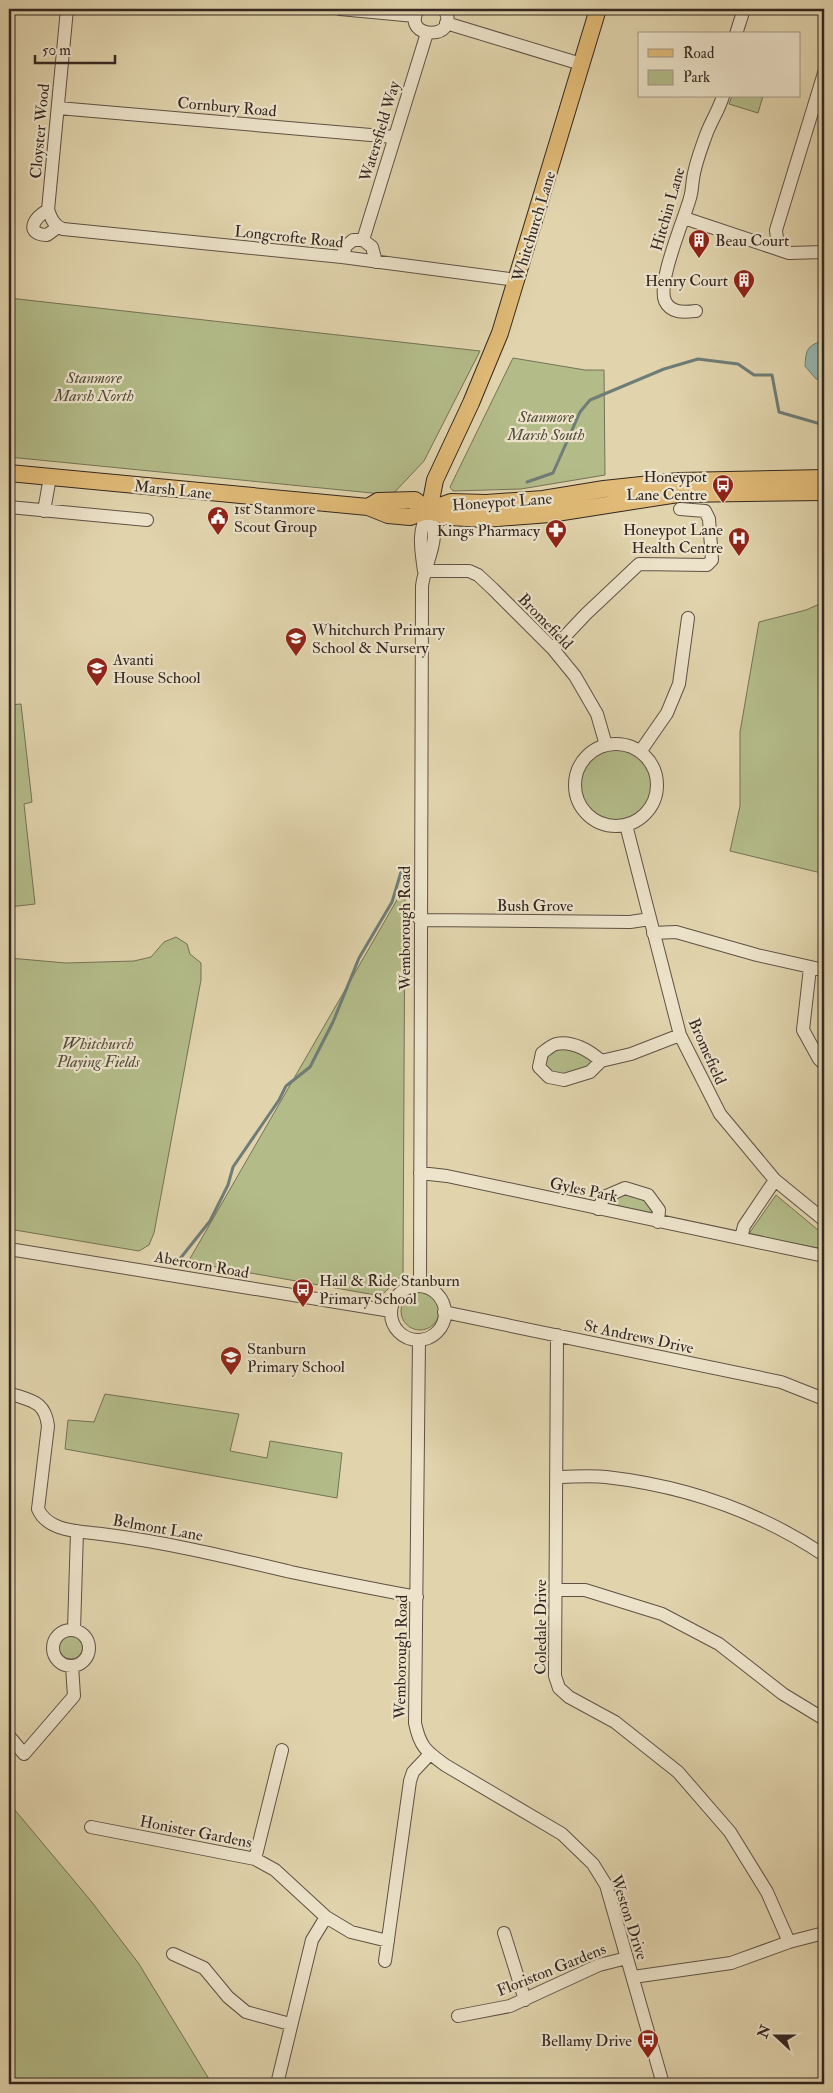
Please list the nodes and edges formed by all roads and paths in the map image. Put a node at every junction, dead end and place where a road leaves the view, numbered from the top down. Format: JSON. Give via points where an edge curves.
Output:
{"nodes":[{"id":1,"x":67,"y":9,"type":"edge"},
{"id":2,"x":340,"y":9,"type":"edge"},
{"id":3,"x":444,"y":9,"type":"edge"},
{"id":4,"x":598,"y":9,"type":"edge"},
{"id":5,"x":744,"y":9,"type":"edge"},
{"id":6,"x":417,"y":12,"type":"edge"},
{"id":7,"x":446,"y":23,"type":"junction"},
{"id":8,"x":737,"y":32,"type":"edge"},
{"id":9,"x":426,"y":33,"type":"junction"},
{"id":10,"x":581,"y":64,"type":"junction"},
{"id":11,"x":824,"y":73,"type":"edge"},
{"id":12,"x":722,"y":98,"type":"edge"},
{"id":13,"x":58,"y":108,"type":"junction"},
{"id":14,"x":394,"y":137,"type":"junction"},
{"id":15,"x":48,"y":210,"type":"junction"},
{"id":16,"x":684,"y":218,"type":"junction"},
{"id":17,"x":58,"y":227,"type":"junction"},
{"id":18,"x":363,"y":240,"type":"junction"},
{"id":19,"x":778,"y":248,"type":"junction"},
{"id":20,"x":824,"y":252,"type":"edge"},
{"id":21,"x":342,"y":257,"type":"junction"},
{"id":22,"x":376,"y":262,"type":"junction"},
{"id":23,"x":517,"y":280,"type":"junction"},
{"id":24,"x":696,"y":311,"type":"dead end"},
{"id":25,"x":9,"y":473,"type":"edge"},
{"id":26,"x":50,"y":477,"type":"junction"},
{"id":27,"x":824,"y":478,"type":"edge"},
{"id":28,"x":824,"y":492,"type":"edge"},
{"id":29,"x":9,"y":507,"type":"edge"},
{"id":30,"x":680,"y":508,"type":"dead end"},
{"id":31,"x":44,"y":511,"type":"junction"},
{"id":32,"x":429,"y":511,"type":"junction"},
{"id":33,"x":147,"y":520,"type":"dead end"},
{"id":34,"x":424,"y":571,"type":"junction"},
{"id":35,"x":688,"y":618,"type":"dead end"},
{"id":36,"x":552,"y":649,"type":"junction"},
{"id":37,"x":606,"y":745,"type":"junction"},
{"id":38,"x":640,"y":752,"type":"junction"},
{"id":39,"x":626,"y":825,"type":"junction"},
{"id":40,"x":650,"y":919,"type":"junction"},
{"id":41,"x":420,"y":920,"type":"junction"},
{"id":42,"x":654,"y":933,"type":"junction"},
{"id":43,"x":810,"y":968,"type":"junction"},
{"id":44,"x":824,"y":970,"type":"edge"},
{"id":45,"x":680,"y":1035,"type":"junction"},
{"id":46,"x":602,"y":1061,"type":"dead end"},
{"id":47,"x":824,"y":1064,"type":"edge"},
{"id":48,"x":420,"y":1173,"type":"junction"},
{"id":49,"x":775,"y":1180,"type":"junction"},
{"id":50,"x":598,"y":1209,"type":"junction"},
{"id":51,"x":824,"y":1220,"type":"edge"},
{"id":52,"x":658,"y":1222,"type":"junction"},
{"id":53,"x":741,"y":1238,"type":"junction"},
{"id":54,"x":9,"y":1248,"type":"edge"},
{"id":55,"x":824,"y":1256,"type":"edge"},
{"id":56,"x":420,"y":1285,"type":"junction"},
{"id":57,"x":391,"y":1311,"type":"junction"},
{"id":58,"x":444,"y":1312,"type":"junction"},
{"id":59,"x":557,"y":1335,"type":"junction"},
{"id":60,"x":419,"y":1340,"type":"junction"},
{"id":61,"x":9,"y":1393,"type":"edge"},
{"id":62,"x":824,"y":1399,"type":"edge"},
{"id":63,"x":556,"y":1477,"type":"junction"},
{"id":64,"x":77,"y":1531,"type":"junction"},
{"id":65,"x":824,"y":1556,"type":"edge"},
{"id":66,"x":556,"y":1590,"type":"junction"},
{"id":67,"x":417,"y":1597,"type":"junction"},
{"id":68,"x":74,"y":1630,"type":"junction"},
{"id":69,"x":72,"y":1666,"type":"junction"},
{"id":70,"x":824,"y":1719,"type":"edge"},
{"id":71,"x":9,"y":1736,"type":"edge"},
{"id":72,"x":282,"y":1750,"type":"dead end"},
{"id":73,"x":430,"y":1754,"type":"junction"},
{"id":74,"x":91,"y":1827,"type":"dead end"},
{"id":75,"x":255,"y":1859,"type":"junction"},
{"id":76,"x":326,"y":1917,"type":"junction"},
{"id":77,"x":504,"y":1933,"type":"dead end"},
{"id":78,"x":824,"y":1933,"type":"edge"},
{"id":79,"x":388,"y":1941,"type":"junction"},
{"id":80,"x":789,"y":1942,"type":"junction"},
{"id":81,"x":173,"y":1954,"type":"dead end"},
{"id":82,"x":627,"y":1958,"type":"junction"},
{"id":83,"x":385,"y":1961,"type":"dead end"},
{"id":84,"x":633,"y":1977,"type":"junction"},
{"id":85,"x":525,"y":2000,"type":"junction"},
{"id":86,"x":458,"y":2016,"type":"dead end"},
{"id":87,"x":290,"y":2024,"type":"junction"},
{"id":88,"x":277,"y":2084,"type":"edge"},
{"id":89,"x":663,"y":2084,"type":"edge"}],
"edges":[{"from":1,"to":13,"type":"street","name":"Cloyster Wood"},
{"from":2,"to":6,"type":"street"},
{"from":3,"to":7,"type":"street"},
{"from":4,"to":10,"type":"main road","name":"Whitchurch Lane"},
{"from":5,"to":8,"type":"street"},
{"from":6,"to":9,"type":"street","via":[[417,25]]},
{"from":7,"to":9,"type":"street","via":[[437,33]]},
{"from":7,"to":10,"type":"street"},
{"from":9,"to":14,"type":"street","name":"Watersfield Way"},
{"from":10,"to":23,"type":"main road","name":"Whitchurch Lane"},
{"from":11,"to":19,"type":"street","via":[[776,230]]},
{"from":12,"to":16,"type":"street","name":"Hitchin Lane","via":[[704,142]]},
{"from":13,"to":14,"type":"street","name":"Cornbury Road"},
{"from":13,"to":15,"type":"street","name":"Cloyster Wood"},
{"from":14,"to":18,"type":"street","name":"Watersfield Way"},
{"from":15,"to":17,"type":"street"},
{"from":15,"to":17,"type":"street","name":"Longcrofte Road","via":[[35,219],[35,229],[47,236]]},
{"from":16,"to":19,"type":"street"},
{"from":16,"to":24,"type":"street","name":"Hitchin Lane","via":[[665,281],[665,300],[670,308],[680,312]]},
{"from":17,"to":21,"type":"street","name":"Longcrofte Road"},
{"from":18,"to":21,"type":"street","via":[[353,240],[346,246]]},
{"from":18,"to":22,"type":"street","via":[[372,246]]},
{"from":19,"to":20,"type":"street","via":[[789,253]]},
{"from":21,"to":22,"type":"street","name":"Longcrofte Road"},
{"from":22,"to":23,"type":"street","name":"Longcrofte Road"},
{"from":23,"to":32,"type":"main road","name":"Whitchurch Lane","via":[[500,333],[435,480]]},
{"from":25,"to":26,"type":"main road","name":"Marsh Lane"},
{"from":26,"to":31,"type":"street"},
{"from":26,"to":32,"type":"main road","name":"Marsh Lane","via":[[368,507],[388,515],[410,516]]},
{"from":27,"to":32,"type":"main road","name":"Honeypot Lane","via":[[679,481],[544,500],[451,502]]},
{"from":28,"to":32,"type":"main road","name":"Honeypot Lane","via":[[678,494],[550,514],[485,520],[449,517]]},
{"from":29,"to":31,"type":"street"},
{"from":30,"to":36,"type":"street","via":[[705,511],[709,519],[712,560],[707,565],[639,564]]},
{"from":31,"to":33,"type":"street"},
{"from":32,"to":34,"type":"street","name":"Wemborough Road","via":[[422,523],[421,534]]},
{"from":34,"to":36,"type":"street","name":"Bromefield","via":[[463,570],[478,575]]},
{"from":34,"to":41,"type":"street","name":"Wemborough Road"},
{"from":35,"to":38,"type":"street","via":[[679,684],[667,713]]},
{"from":36,"to":37,"type":"street","name":"Bromefield","via":[[575,676],[597,714]]},
{"from":37,"to":38,"type":"street","via":[[625,744]]},
{"from":37,"to":39,"type":"street","via":[[585,757],[577,774],[575,791],[582,808],[597,821]]},
{"from":38,"to":39,"type":"street","via":[[651,763],[657,789],[651,807],[638,820]]},
{"from":39,"to":40,"type":"street","name":"Bromefield"},
{"from":40,"to":41,"type":"street","name":"Bush Grove","via":[[630,922]]},
{"from":40,"to":42,"type":"street","name":"Bromefield"},
{"from":41,"to":48,"type":"street","name":"Wemborough Road"},
{"from":42,"to":43,"type":"street","via":[[676,932]]},
{"from":42,"to":45,"type":"street","name":"Bromefield"},
{"from":43,"to":44,"type":"street"},
{"from":43,"to":47,"type":"street","via":[[803,1030]]},
{"from":45,"to":46,"type":"street","via":[[631,1054]]},
{"from":45,"to":49,"type":"street","name":"Bromefield","via":[[720,1114]]},
{"from":48,"to":50,"type":"street","name":"Gyles Park"},
{"from":48,"to":56,"type":"street","name":"Wemborough Road"},
{"from":49,"to":51,"type":"street","name":"Bromefield"},
{"from":49,"to":53,"type":"street","via":[[744,1226]]},
{"from":50,"to":52,"type":"street","name":"Gyles Park"},
{"from":50,"to":52,"type":"street","via":[[604,1196],[626,1188],[648,1195],[658,1210]]},
{"from":52,"to":53,"type":"street","name":"Gyles Park"},
{"from":53,"to":55,"type":"street","name":"Gyles Park"},
{"from":54,"to":57,"type":"street","name":"Abercorn Road"},
{"from":56,"to":57,"type":"street","via":[[411,1286],[397,1295]]},
{"from":56,"to":58,"type":"street","via":[[436,1292],[442,1299]]},
{"from":57,"to":60,"type":"street","via":[[395,1328],[408,1338]]},
{"from":58,"to":59,"type":"street","name":"St Andrews Drive"},
{"from":58,"to":60,"type":"street","via":[[443,1324],[438,1331]]},
{"from":59,"to":62,"type":"street","name":"St Andrews Drive","via":[[781,1382]]},
{"from":59,"to":63,"type":"street","name":"Coledale Drive"},
{"from":60,"to":67,"type":"street","name":"Wemborough Road"},
{"from":61,"to":64,"type":"street","name":"Belmont Lane","via":[[39,1404],[46,1413],[48,1426],[38,1509],[42,1518],[54,1526]]},
{"from":63,"to":65,"type":"street","via":[[605,1476],[675,1488],[745,1511]]},
{"from":63,"to":66,"type":"street","name":"Coledale Drive"},
{"from":64,"to":67,"type":"street","name":"Belmont Lane","via":[[165,1542]]},
{"from":64,"to":68,"type":"street"},
{"from":66,"to":70,"type":"street","via":[[585,1590],[662,1614],[719,1644],[784,1694]]},
{"from":66,"to":80,"type":"street","name":"Coledale Drive","via":[[555,1676],[559,1688],[569,1697],[616,1722],[678,1772],[730,1832],[767,1892]]},
{"from":67,"to":73,"type":"street","name":"Wemborough Road","via":[[415,1723],[419,1740]]},
{"from":68,"to":69,"type":"street","via":[[84,1636],[89,1652],[83,1662]]},
{"from":68,"to":69,"type":"street","via":[[58,1636],[53,1647],[60,1663]]},
{"from":69,"to":71,"type":"street","via":[[74,1696],[24,1754]]},
{"from":72,"to":75,"type":"street"},
{"from":73,"to":79,"type":"street","via":[[413,1772],[410,1781]]},
{"from":73,"to":82,"type":"street","name":"Weston Drive","via":[[578,1847],[606,1885]]},
{"from":74,"to":75,"type":"street","name":"Honister Gardens"},
{"from":75,"to":76,"type":"street","name":"Honister Gardens","via":[[275,1870]]},
{"from":76,"to":79,"type":"street","name":"Honister Gardens","via":[[351,1932]]},
{"from":76,"to":87,"type":"street","via":[[312,1940]]},
{"from":77,"to":85,"type":"street"},
{"from":78,"to":80,"type":"street"},
{"from":79,"to":83,"type":"street"},
{"from":80,"to":84,"type":"street","via":[[731,1964]]},
{"from":81,"to":87,"type":"street","via":[[204,1968],[228,1997],[246,2012]]},
{"from":82,"to":84,"type":"street","name":"Weston Drive"},
{"from":82,"to":85,"type":"street","name":"Floriston Gardens","via":[[583,1972]]},
{"from":84,"to":89,"type":"street","name":"Weston Drive"},
{"from":85,"to":86,"type":"street","name":"Floriston Gardens"},
{"from":87,"to":88,"type":"street"}]}
